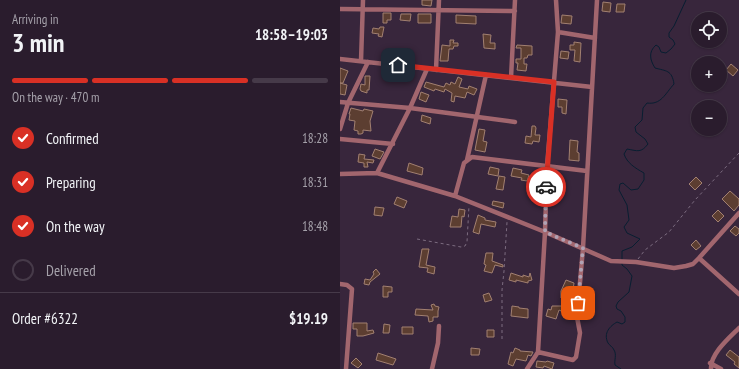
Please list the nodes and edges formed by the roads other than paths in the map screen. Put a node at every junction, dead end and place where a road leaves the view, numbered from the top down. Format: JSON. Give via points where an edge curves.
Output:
{"nodes":[{"id":1,"x":363,"y":0,"type":"edge"},
{"id":2,"x":439,"y":0,"type":"edge"},
{"id":3,"x":515,"y":0,"type":"edge"},
{"id":4,"x":556,"y":0,"type":"edge"},
{"id":5,"x":597,"y":0,"type":"edge"},
{"id":6,"x":340,"y":9,"type":"edge"},
{"id":7,"x":363,"y":9,"type":"junction"},
{"id":8,"x":439,"y":10,"type":"junction"},
{"id":9,"x":515,"y":11,"type":"junction"},
{"id":10,"x":558,"y":32,"type":"junction"},
{"id":11,"x":595,"y":38,"type":"junction"},
{"id":12,"x":340,"y":59,"type":"edge"},
{"id":13,"x":360,"y":61,"type":"junction"},
{"id":14,"x":368,"y":62,"type":"junction"},
{"id":15,"x":427,"y":69,"type":"junction"},
{"id":16,"x":436,"y":70,"type":"junction"},
{"id":17,"x":486,"y":75,"type":"junction"},
{"id":18,"x":511,"y":78,"type":"junction"},
{"id":19,"x":554,"y":82,"type":"junction"},
{"id":20,"x":592,"y":87,"type":"junction"},
{"id":21,"x":340,"y":102,"type":"edge"},
{"id":22,"x":348,"y":102,"type":"junction"},
{"id":23,"x":410,"y":108,"type":"junction"},
{"id":24,"x":477,"y":117,"type":"junction"},
{"id":25,"x":515,"y":122,"type":"dead end"},
{"id":26,"x":340,"y":129,"type":"edge"},
{"id":27,"x":340,"y":139,"type":"edge"},
{"id":28,"x":392,"y":144,"type":"junction"},
{"id":29,"x":467,"y":160,"type":"junction"},
{"id":30,"x":547,"y":167,"type":"junction"},
{"id":31,"x":587,"y":171,"type":"junction"},
{"id":32,"x":377,"y":173,"type":"junction"},
{"id":33,"x":340,"y":174,"type":"edge"},
{"id":34,"x":455,"y":196,"type":"junction"},
{"id":35,"x":739,"y":213,"type":"edge"},
{"id":36,"x":545,"y":232,"type":"junction"},
{"id":37,"x":583,"y":248,"type":"junction"},
{"id":38,"x":699,"y":258,"type":"junction"},
{"id":39,"x":340,"y":284,"type":"edge"},
{"id":40,"x":739,"y":294,"type":"edge"},
{"id":41,"x":439,"y":326,"type":"dead end"},
{"id":42,"x":739,"y":328,"type":"edge"},
{"id":43,"x":538,"y":352,"type":"junction"},
{"id":44,"x":710,"y":363,"type":"junction"},
{"id":45,"x":346,"y":369,"type":"edge"},
{"id":46,"x":432,"y":369,"type":"edge"},
{"id":47,"x":527,"y":369,"type":"edge"},
{"id":48,"x":711,"y":369,"type":"edge"},
{"id":49,"x":721,"y":369,"type":"edge"}],
"edges":[{"from":1,"to":7,"type":"street"},
{"from":2,"to":8,"type":"street"},
{"from":3,"to":9,"type":"street"},
{"from":4,"to":10,"type":"street"},
{"from":5,"to":11,"type":"street"},
{"from":6,"to":7,"type":"street"},
{"from":7,"to":8,"type":"street"},
{"from":7,"to":13,"type":"street"},
{"from":8,"to":9,"type":"street"},
{"from":8,"to":16,"type":"street"},
{"from":9,"to":18,"type":"street"},
{"from":10,"to":11,"type":"street"},
{"from":10,"to":19,"type":"street"},
{"from":11,"to":20,"type":"street"},
{"from":12,"to":13,"type":"street"},
{"from":13,"to":14,"type":"street"},
{"from":14,"to":15,"type":"street"},
{"from":14,"to":22,"type":"street"},
{"from":15,"to":16,"type":"street"},
{"from":15,"to":23,"type":"street"},
{"from":16,"to":17,"type":"street"},
{"from":17,"to":18,"type":"street"},
{"from":17,"to":24,"type":"street"},
{"from":18,"to":19,"type":"street"},
{"from":19,"to":20,"type":"street"},
{"from":19,"to":30,"type":"street"},
{"from":20,"to":31,"type":"street"},
{"from":21,"to":22,"type":"street"},
{"from":22,"to":23,"type":"street"},
{"from":22,"to":26,"type":"street"},
{"from":23,"to":24,"type":"street"},
{"from":23,"to":28,"type":"street"},
{"from":24,"to":25,"type":"street"},
{"from":24,"to":29,"type":"street"},
{"from":27,"to":28,"type":"street"},
{"from":28,"to":32,"type":"street"},
{"from":29,"to":30,"type":"street","via":[[472,158]]},
{"from":29,"to":34,"type":"street"},
{"from":30,"to":31,"type":"street"},
{"from":30,"to":36,"type":"street"},
{"from":31,"to":37,"type":"street"},
{"from":32,"to":33,"type":"street"},
{"from":32,"to":34,"type":"street"},
{"from":34,"to":36,"type":"street"},
{"from":35,"to":38,"type":"street"},
{"from":36,"to":37,"type":"street"},
{"from":36,"to":43,"type":"street"},
{"from":37,"to":38,"type":"street","via":[[611,261],[674,268],[693,264]]},
{"from":37,"to":43,"type":"street","via":[[577,317],[580,333],[576,357],[570,360]]},
{"from":38,"to":40,"type":"street"},
{"from":39,"to":45,"type":"street","via":[[352,289]]},
{"from":41,"to":46,"type":"street"},
{"from":42,"to":44,"type":"street","via":[[714,355]]},
{"from":43,"to":47,"type":"street"},
{"from":44,"to":48,"type":"street"},
{"from":44,"to":49,"type":"street"}]}
